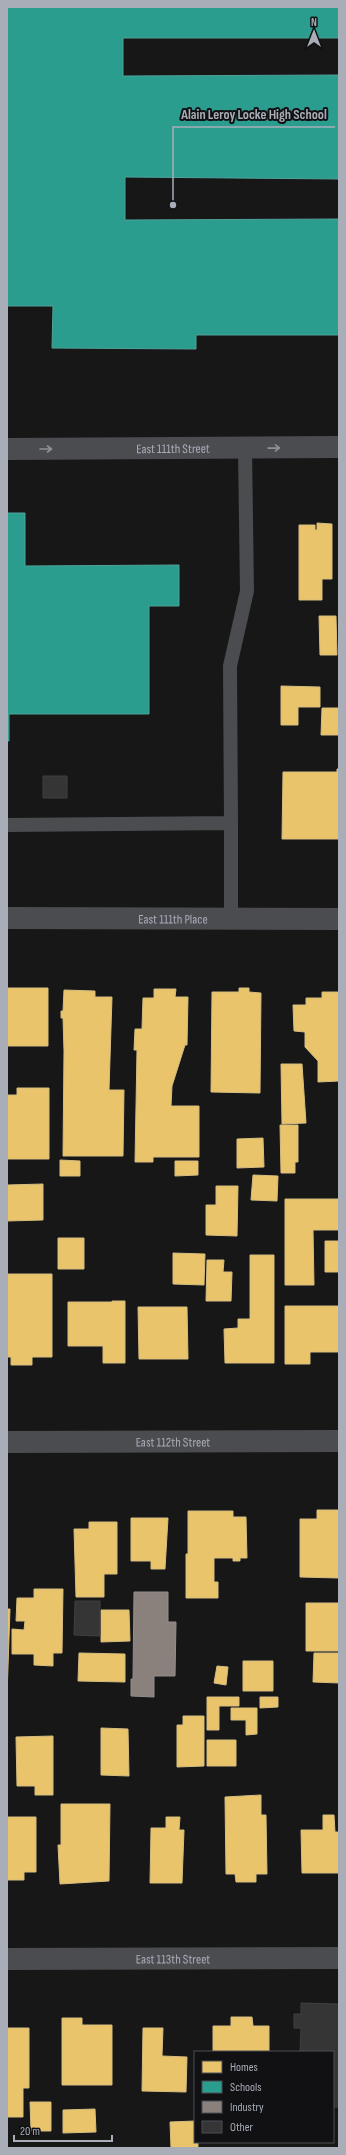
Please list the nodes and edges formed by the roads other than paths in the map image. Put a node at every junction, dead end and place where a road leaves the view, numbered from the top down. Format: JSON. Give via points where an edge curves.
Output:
{"nodes":[{"id":1,"x":339,"y":447,"type":"edge"},
{"id":2,"x":245,"y":448,"type":"junction"},
{"id":3,"x":7,"y":449,"type":"edge"},
{"id":4,"x":231,"y":823,"type":"junction"},
{"id":5,"x":7,"y":825,"type":"edge"},
{"id":6,"x":7,"y":918,"type":"edge"},
{"id":7,"x":231,"y":919,"type":"junction"},
{"id":8,"x":339,"y":919,"type":"edge"},
{"id":9,"x":339,"y":1441,"type":"edge"},
{"id":10,"x":7,"y":1442,"type":"edge"},
{"id":11,"x":339,"y":1958,"type":"edge"},
{"id":12,"x":7,"y":1959,"type":"edge"}],
"edges":[{"from":2,"to":1,"type":"street","name":"East 111th Street","one_way":true},
{"from":3,"to":2,"type":"street","name":"East 111th Street","one_way":true},
{"from":2,"to":4,"type":"lane","via":[[247,591],[230,666]]},
{"from":4,"to":5,"type":"lane"},
{"from":4,"to":7,"type":"lane"},
{"from":6,"to":7,"type":"street","name":"East 111th Place"},
{"from":7,"to":8,"type":"street","name":"East 111th Place"},
{"from":9,"to":10,"type":"street","name":"East 112th Street"},
{"from":11,"to":12,"type":"street","name":"East 113th Street"}]}
